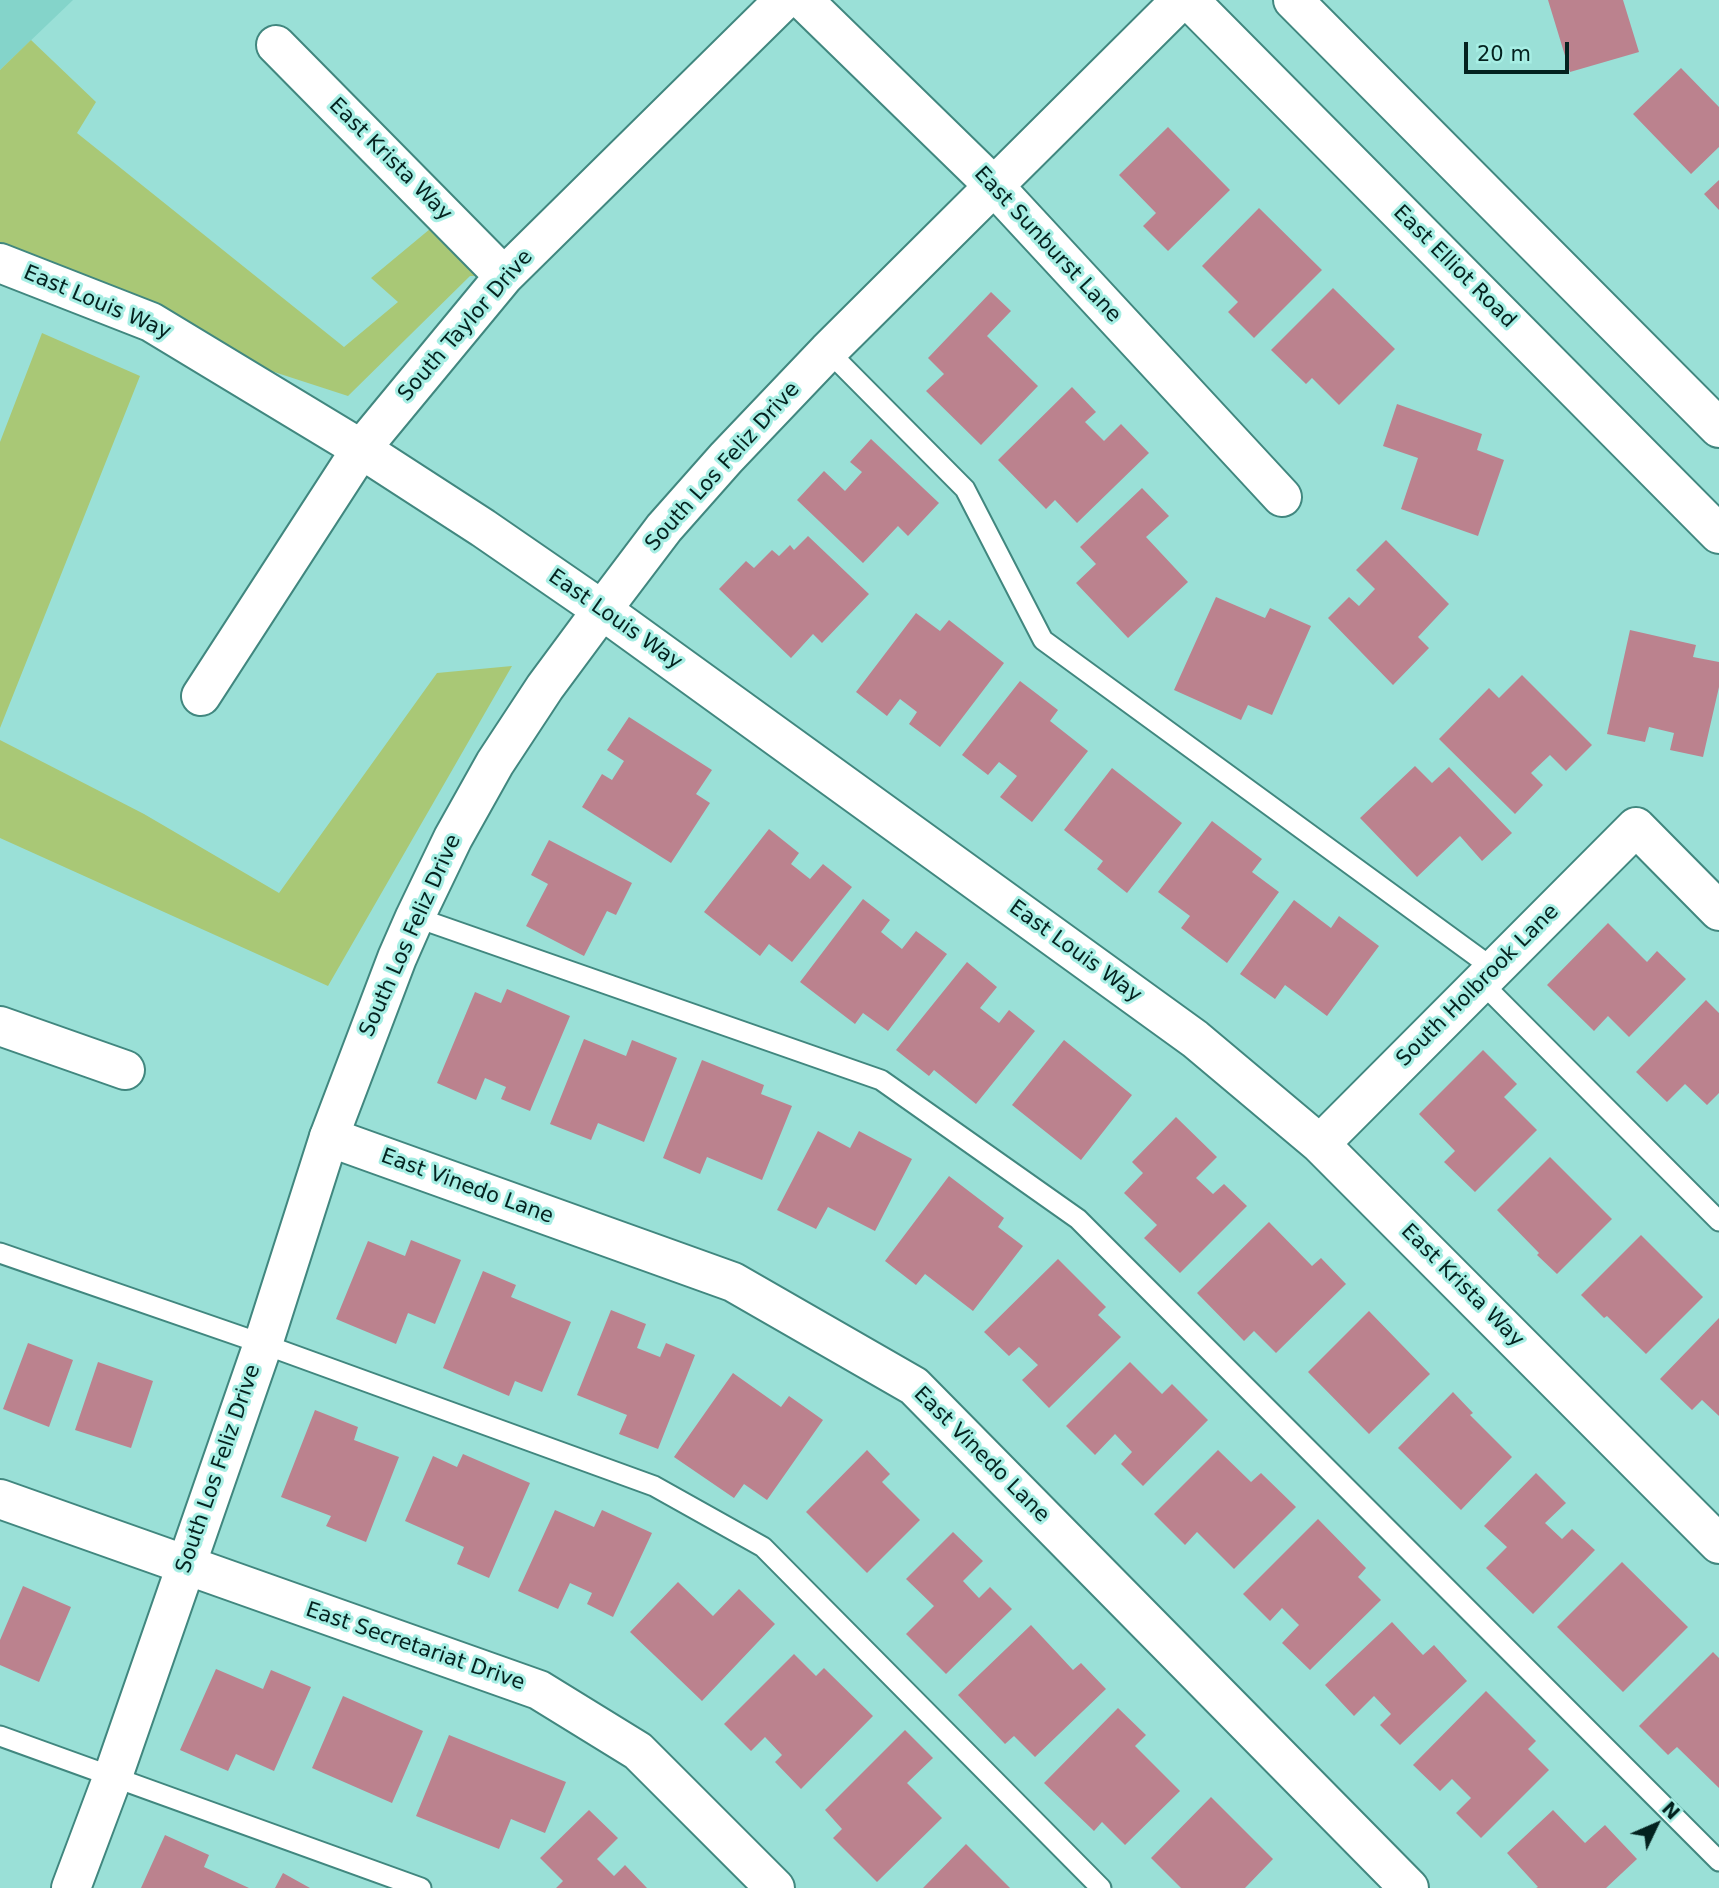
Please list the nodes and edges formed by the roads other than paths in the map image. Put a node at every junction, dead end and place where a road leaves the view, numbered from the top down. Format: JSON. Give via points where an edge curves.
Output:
{"nodes":[{"id":1,"x":784,"y":0,"type":"edge"},
{"id":2,"x":803,"y":0,"type":"edge"},
{"id":3,"x":1181,"y":0,"type":"edge"},
{"id":4,"x":1189,"y":0,"type":"edge"},
{"id":5,"x":1293,"y":0,"type":"edge"},
{"id":6,"x":276,"y":45,"type":"dead end"},
{"id":7,"x":994,"y":186,"type":"junction"},
{"id":8,"x":0,"y":263,"type":"edge"},
{"id":9,"x":505,"y":276,"type":"junction"},
{"id":10,"x":828,"y":351,"type":"junction"},
{"id":11,"x":1719,"y":428,"type":"edge"},
{"id":12,"x":361,"y":449,"type":"junction"},
{"id":13,"x":1282,"y":497,"type":"dead end"},
{"id":14,"x":1719,"y":534,"type":"edge"},
{"id":15,"x":602,"y":610,"type":"junction"},
{"id":16,"x":201,"y":696,"type":"dead end"},
{"id":17,"x":1719,"y":911,"type":"edge"},
{"id":18,"x":415,"y":917,"type":"junction"},
{"id":19,"x":1488,"y":976,"type":"junction"},
{"id":20,"x":0,"y":1026,"type":"edge"},
{"id":21,"x":1195,"y":1039,"type":"joint"},
{"id":22,"x":125,"y":1070,"type":"dead end"},
{"id":23,"x":329,"y":1137,"type":"junction"},
{"id":24,"x":1320,"y":1144,"type":"junction"},
{"id":25,"x":1719,"y":1221,"type":"edge"},
{"id":26,"x":0,"y":1253,"type":"edge"},
{"id":27,"x":263,"y":1344,"type":"junction"},
{"id":28,"x":0,"y":1499,"type":"edge"},
{"id":29,"x":1719,"y":1544,"type":"edge"},
{"id":30,"x":184,"y":1566,"type":"junction"},
{"id":31,"x":0,"y":1736,"type":"edge"},
{"id":32,"x":113,"y":1776,"type":"junction"},
{"id":33,"x":1719,"y":1860,"type":"edge"},
{"id":34,"x":71,"y":1888,"type":"edge"},
{"id":35,"x":421,"y":1888,"type":"edge"},
{"id":36,"x":775,"y":1888,"type":"edge"},
{"id":37,"x":1101,"y":1888,"type":"edge"},
{"id":38,"x":1409,"y":1888,"type":"edge"}],
"edges":[{"from":1,"to":9,"type":"street","name":"South Taylor Drive"},
{"from":2,"to":7,"type":"street","name":"East Sunburst Lane"},
{"from":3,"to":7,"type":"street","name":"South Los Feliz Drive"},
{"from":4,"to":14,"type":"street","name":"East Elliot Road"},
{"from":5,"to":11,"type":"street"},
{"from":6,"to":9,"type":"street","name":"East Krista Way"},
{"from":7,"to":10,"type":"street","name":"South Los Feliz Drive"},
{"from":7,"to":13,"type":"street","name":"East Sunburst Lane"},
{"from":8,"to":12,"type":"street","name":"East Louis Way","via":[[151,322]]},
{"from":9,"to":12,"type":"street","name":"South Taylor Drive"},
{"from":10,"to":15,"type":"street","name":"South Los Feliz Drive","via":[[664,528]]},
{"from":10,"to":19,"type":"lane","via":[[965,489],[1043,640]]},
{"from":12,"to":15,"type":"street","name":"East Louis Way"},
{"from":12,"to":16,"type":"street","name":"South Taylor Drive"},
{"from":15,"to":18,"type":"street","name":"South Los Feliz Drive","via":[[495,763]]},
{"from":15,"to":21,"type":"street","name":"East Louis Way"},
{"from":17,"to":19,"type":"street","name":"South Holbrook Lane","via":[[1636,827]]},
{"from":18,"to":23,"type":"street","name":"South Los Feliz Drive"},
{"from":18,"to":33,"type":"lane","via":[[881,1080],[1078,1219]]},
{"from":19,"to":24,"type":"street","name":"South Holbrook Lane"},
{"from":19,"to":25,"type":"lane"},
{"from":20,"to":22,"type":"street"},
{"from":21,"to":24,"type":"street","name":"East Krista Way"},
{"from":23,"to":27,"type":"street","name":"South Los Feliz Drive"},
{"from":23,"to":38,"type":"street","name":"East Vinedo Lane","via":[[733,1282],[914,1386]]},
{"from":24,"to":29,"type":"street","name":"East Krista Way"},
{"from":26,"to":27,"type":"lane"},
{"from":27,"to":30,"type":"street","name":"South Los Feliz Drive"},
{"from":27,"to":37,"type":"lane","via":[[654,1486],[763,1547]]},
{"from":28,"to":30,"type":"street","name":"East Secretariat Drive"},
{"from":30,"to":32,"type":"street","name":"South Los Feliz Drive"},
{"from":30,"to":36,"type":"street","name":"East Secretariat Drive","via":[[539,1690],[638,1751]]},
{"from":31,"to":32,"type":"lane"},
{"from":32,"to":34,"type":"street","name":"South Los Feliz Drive"},
{"from":32,"to":35,"type":"lane"}]}
